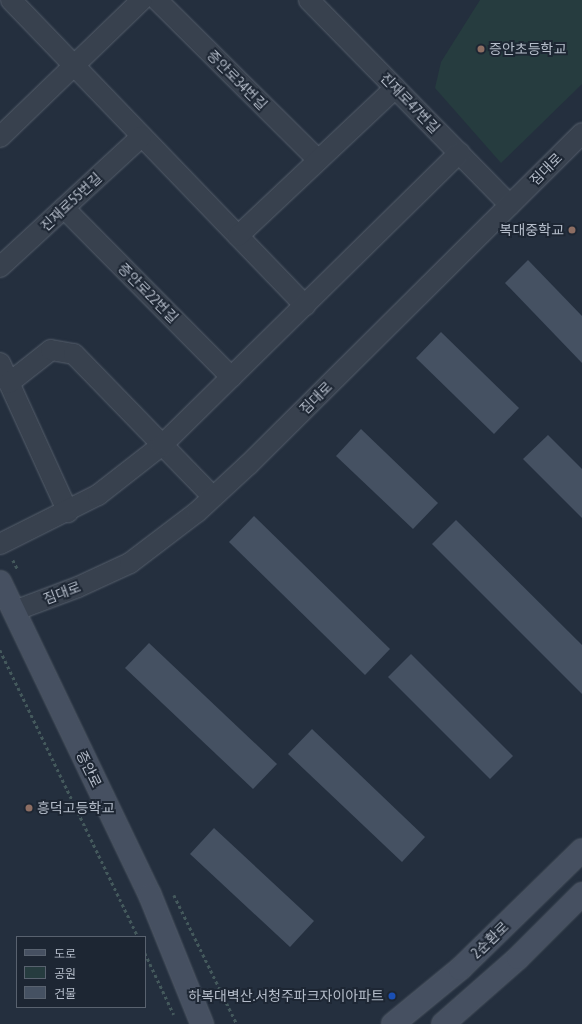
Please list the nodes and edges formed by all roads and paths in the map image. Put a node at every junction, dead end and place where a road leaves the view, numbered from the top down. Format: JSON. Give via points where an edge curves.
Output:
{"nodes":[{"id":1,"x":142,"y":0,"type":"edge"},
{"id":2,"x":157,"y":0,"type":"edge"},
{"id":3,"x":309,"y":0,"type":"edge"},
{"id":4,"x":8,"y":6,"type":"edge"},
{"id":5,"x":74,"y":65,"type":"junction"},
{"id":6,"x":395,"y":88,"type":"junction"},
{"id":7,"x":582,"y":133,"type":"edge"},
{"id":8,"x":0,"y":137,"type":"edge"},
{"id":9,"x":141,"y":137,"type":"junction"},
{"id":10,"x":459,"y":153,"type":"junction"},
{"id":11,"x":318,"y":160,"type":"junction"},
{"id":12,"x":510,"y":205,"type":"junction"},
{"id":13,"x":64,"y":208,"type":"junction"},
{"id":14,"x":238,"y":236,"type":"junction"},
{"id":15,"x":0,"y":267,"type":"edge"},
{"id":16,"x":305,"y":305,"type":"junction"},
{"id":17,"x":0,"y":363,"type":"edge"},
{"id":18,"x":231,"y":377,"type":"junction"},
{"id":19,"x":9,"y":383,"type":"junction"},
{"id":20,"x":162,"y":445,"type":"junction"},
{"id":21,"x":213,"y":498,"type":"junction"},
{"id":22,"x":68,"y":512,"type":"junction"},
{"id":23,"x":0,"y":544,"type":"edge"},
{"id":24,"x":0,"y":582,"type":"edge"},
{"id":25,"x":14,"y":611,"type":"junction"},
{"id":26,"x":0,"y":650,"type":"edge"},
{"id":27,"x":582,"y":850,"type":"edge"},
{"id":28,"x":582,"y":894,"type":"edge"},
{"id":29,"x":138,"y":936,"type":"edge"},
{"id":30,"x":146,"y":954,"type":"edge"},
{"id":31,"x":176,"y":1017,"type":"dead end"},
{"id":32,"x":202,"y":1024,"type":"edge"},
{"id":33,"x":393,"y":1024,"type":"edge"},
{"id":34,"x":443,"y":1024,"type":"edge"}],
"edges":[{"from":1,"to":5,"type":"street"},
{"from":2,"to":11,"type":"street","name":"증안로34번길"},
{"from":3,"to":6,"type":"street","name":"진재로47번길"},
{"from":4,"to":5,"type":"street"},
{"from":5,"to":8,"type":"street"},
{"from":5,"to":9,"type":"street"},
{"from":6,"to":10,"type":"street","name":"진재로47번길"},
{"from":6,"to":11,"type":"street"},
{"from":7,"to":12,"type":"street","name":"짐대로"},
{"from":9,"to":13,"type":"street","name":"진재로55번길"},
{"from":9,"to":14,"type":"street"},
{"from":10,"to":12,"type":"street","name":"진재로47번길"},
{"from":10,"to":16,"type":"street"},
{"from":11,"to":14,"type":"street"},
{"from":12,"to":21,"type":"street","name":"짐대로"},
{"from":13,"to":15,"type":"street","name":"진재로55번길"},
{"from":13,"to":18,"type":"street","name":"증안로22번길"},
{"from":14,"to":16,"type":"street"},
{"from":16,"to":18,"type":"street"},
{"from":17,"to":19,"type":"street"},
{"from":18,"to":20,"type":"street"},
{"from":19,"to":20,"type":"street","via":[[51,350],[74,354]]},
{"from":19,"to":22,"type":"street"},
{"from":20,"to":21,"type":"street"},
{"from":20,"to":22,"type":"street","via":[[98,495]]},
{"from":21,"to":25,"type":"street","name":"짐대로","via":[[130,563],[78,587]]},
{"from":22,"to":23,"type":"street"},
{"from":24,"to":25,"type":"street","name":"증안로"},
{"from":25,"to":32,"type":"street","name":"증안로","via":[[150,895]]},
{"from":26,"to":29,"type":"path"},
{"from":27,"to":33,"type":"street","name":"2순환로","via":[[460,969]]},
{"from":28,"to":34,"type":"street","via":[[518,958]]},
{"from":30,"to":31,"type":"path"}]}
